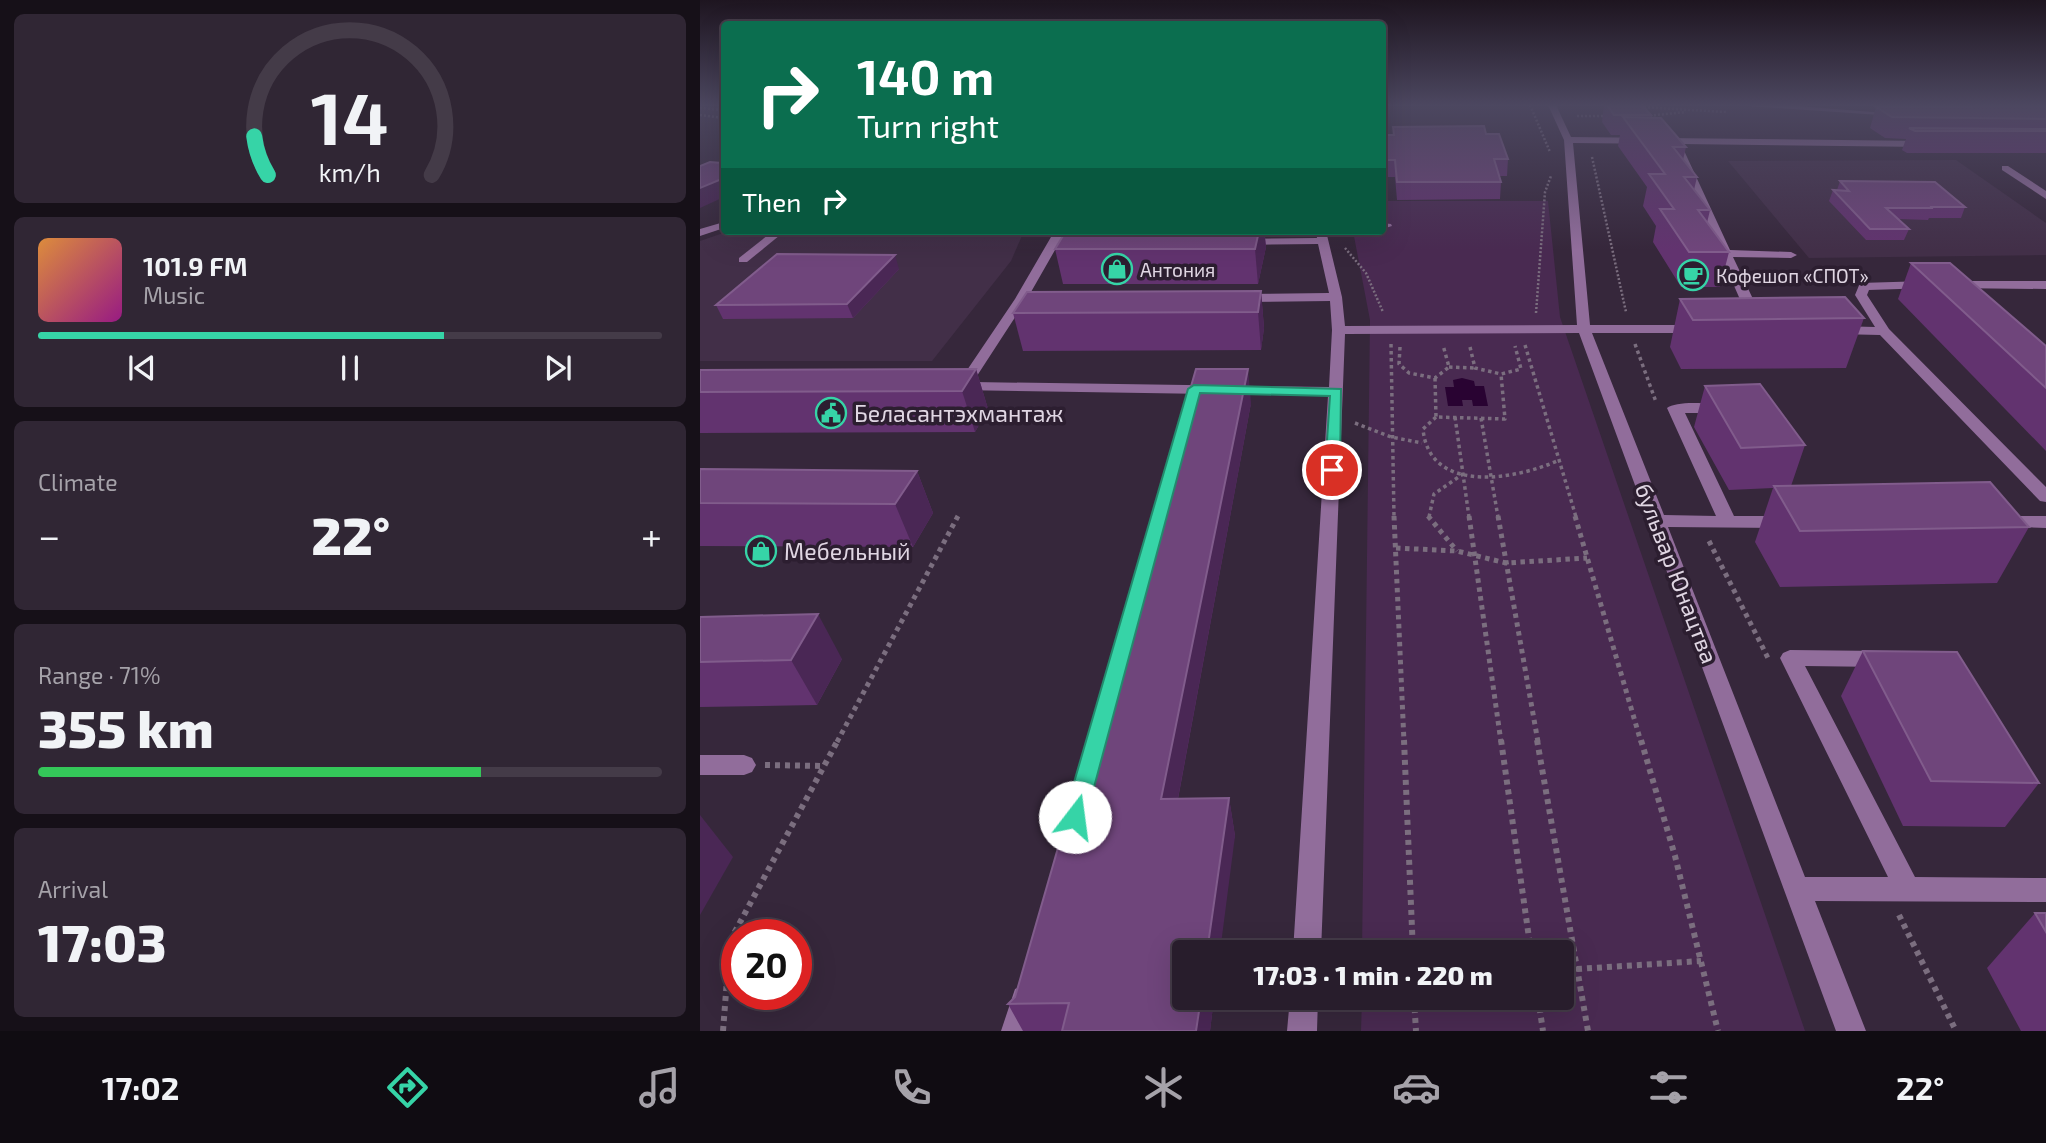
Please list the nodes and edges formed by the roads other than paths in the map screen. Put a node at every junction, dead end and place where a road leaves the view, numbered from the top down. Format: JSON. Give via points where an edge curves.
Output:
{"nodes":[{"id":1,"x":1569,"y":153,"type":"edge"},
{"id":2,"x":1681,"y":153,"type":"edge"},
{"id":3,"x":2004,"y":168,"type":"dead end"},
{"id":4,"x":2046,"y":196,"type":"edge"},
{"id":5,"x":721,"y":226,"type":"edge"},
{"id":6,"x":700,"y":233,"type":"edge"},
{"id":7,"x":775,"y":235,"type":"edge"},
{"id":8,"x":1321,"y":236,"type":"edge"},
{"id":9,"x":1056,"y":239,"type":"edge"},
{"id":10,"x":1228,"y":242,"type":"edge"},
{"id":11,"x":1726,"y":253,"type":"junction"},
{"id":12,"x":1791,"y":255,"type":"dead end"},
{"id":13,"x":743,"y":260,"type":"dead end"},
{"id":14,"x":2046,"y":285,"type":"edge"},
{"id":15,"x":1336,"y":297,"type":"junction"},
{"id":16,"x":1227,"y":298,"type":"edge"},
{"id":17,"x":1584,"y":329,"type":"junction"},
{"id":18,"x":1708,"y":329,"type":"edge"},
{"id":19,"x":1760,"y":329,"type":"edge"},
{"id":20,"x":1339,"y":330,"type":"junction"},
{"id":21,"x":1829,"y":330,"type":"edge"},
{"id":22,"x":1884,"y":331,"type":"junction"},
{"id":23,"x":1194,"y":389,"type":"junction"},
{"id":24,"x":1336,"y":392,"type":"junction"},
{"id":25,"x":1735,"y":410,"type":"edge"},
{"id":26,"x":1187,"y":415,"type":"edge"},
{"id":27,"x":2046,"y":497,"type":"edge"},
{"id":28,"x":1657,"y":521,"type":"junction"},
{"id":29,"x":1728,"y":522,"type":"junction"},
{"id":30,"x":1811,"y":522,"type":"edge"},
{"id":31,"x":1977,"y":522,"type":"edge"},
{"id":32,"x":2046,"y":522,"type":"edge"},
{"id":33,"x":1899,"y":659,"type":"edge"},
{"id":34,"x":700,"y":765,"type":"edge"},
{"id":35,"x":744,"y":765,"type":"road end"},
{"id":36,"x":1896,"y":888,"type":"junction"},
{"id":37,"x":1797,"y":889,"type":"junction"},
{"id":38,"x":2046,"y":890,"type":"edge"},
{"id":39,"x":1308,"y":940,"type":"edge"},
{"id":40,"x":1030,"y":978,"type":"edge"},
{"id":41,"x":1303,"y":1010,"type":"edge"},
{"id":42,"x":1016,"y":1031,"type":"edge"},
{"id":43,"x":1302,"y":1031,"type":"edge"},
{"id":44,"x":1851,"y":1031,"type":"edge"}],
"edges":[{"from":1,"to":17,"type":"street","name":"бульвар Юнацтва"},
{"from":2,"to":11,"type":"street"},
{"from":3,"to":4,"type":"street"},
{"from":5,"to":6,"type":"street"},
{"from":7,"to":13,"type":"street"},
{"from":8,"to":10,"type":"street"},
{"from":8,"to":15,"type":"street"},
{"from":9,"to":23,"type":"street","via":[[1028,299],[956,386]]},
{"from":11,"to":12,"type":"street"},
{"from":11,"to":19,"type":"street"},
{"from":14,"to":22,"type":"street","via":[[1864,286],[1861,295]]},
{"from":15,"to":16,"type":"street"},
{"from":15,"to":20,"type":"street"},
{"from":17,"to":18,"type":"street"},
{"from":17,"to":20,"type":"street","via":[[1516,337]]},
{"from":17,"to":28,"type":"street","name":"бульвар Юнацтва"},
{"from":20,"to":24,"type":"street"},
{"from":21,"to":22,"type":"street"},
{"from":22,"to":27,"type":"street"},
{"from":23,"to":24,"type":"street"},
{"from":23,"to":26,"type":"street"},
{"from":24,"to":39,"type":"street"},
{"from":25,"to":29,"type":"street","via":[[1675,408]]},
{"from":28,"to":29,"type":"street"},
{"from":28,"to":37,"type":"street","name":"бульвар Юнацтва"},
{"from":29,"to":30,"type":"street"},
{"from":31,"to":32,"type":"street"},
{"from":33,"to":36,"type":"street","via":[[1790,658]]},
{"from":34,"to":35,"type":"street"},
{"from":36,"to":37,"type":"street"},
{"from":36,"to":38,"type":"street"},
{"from":37,"to":44,"type":"street","name":"бульвар Юнацтва"},
{"from":40,"to":42,"type":"street"},
{"from":41,"to":43,"type":"street"}]}
